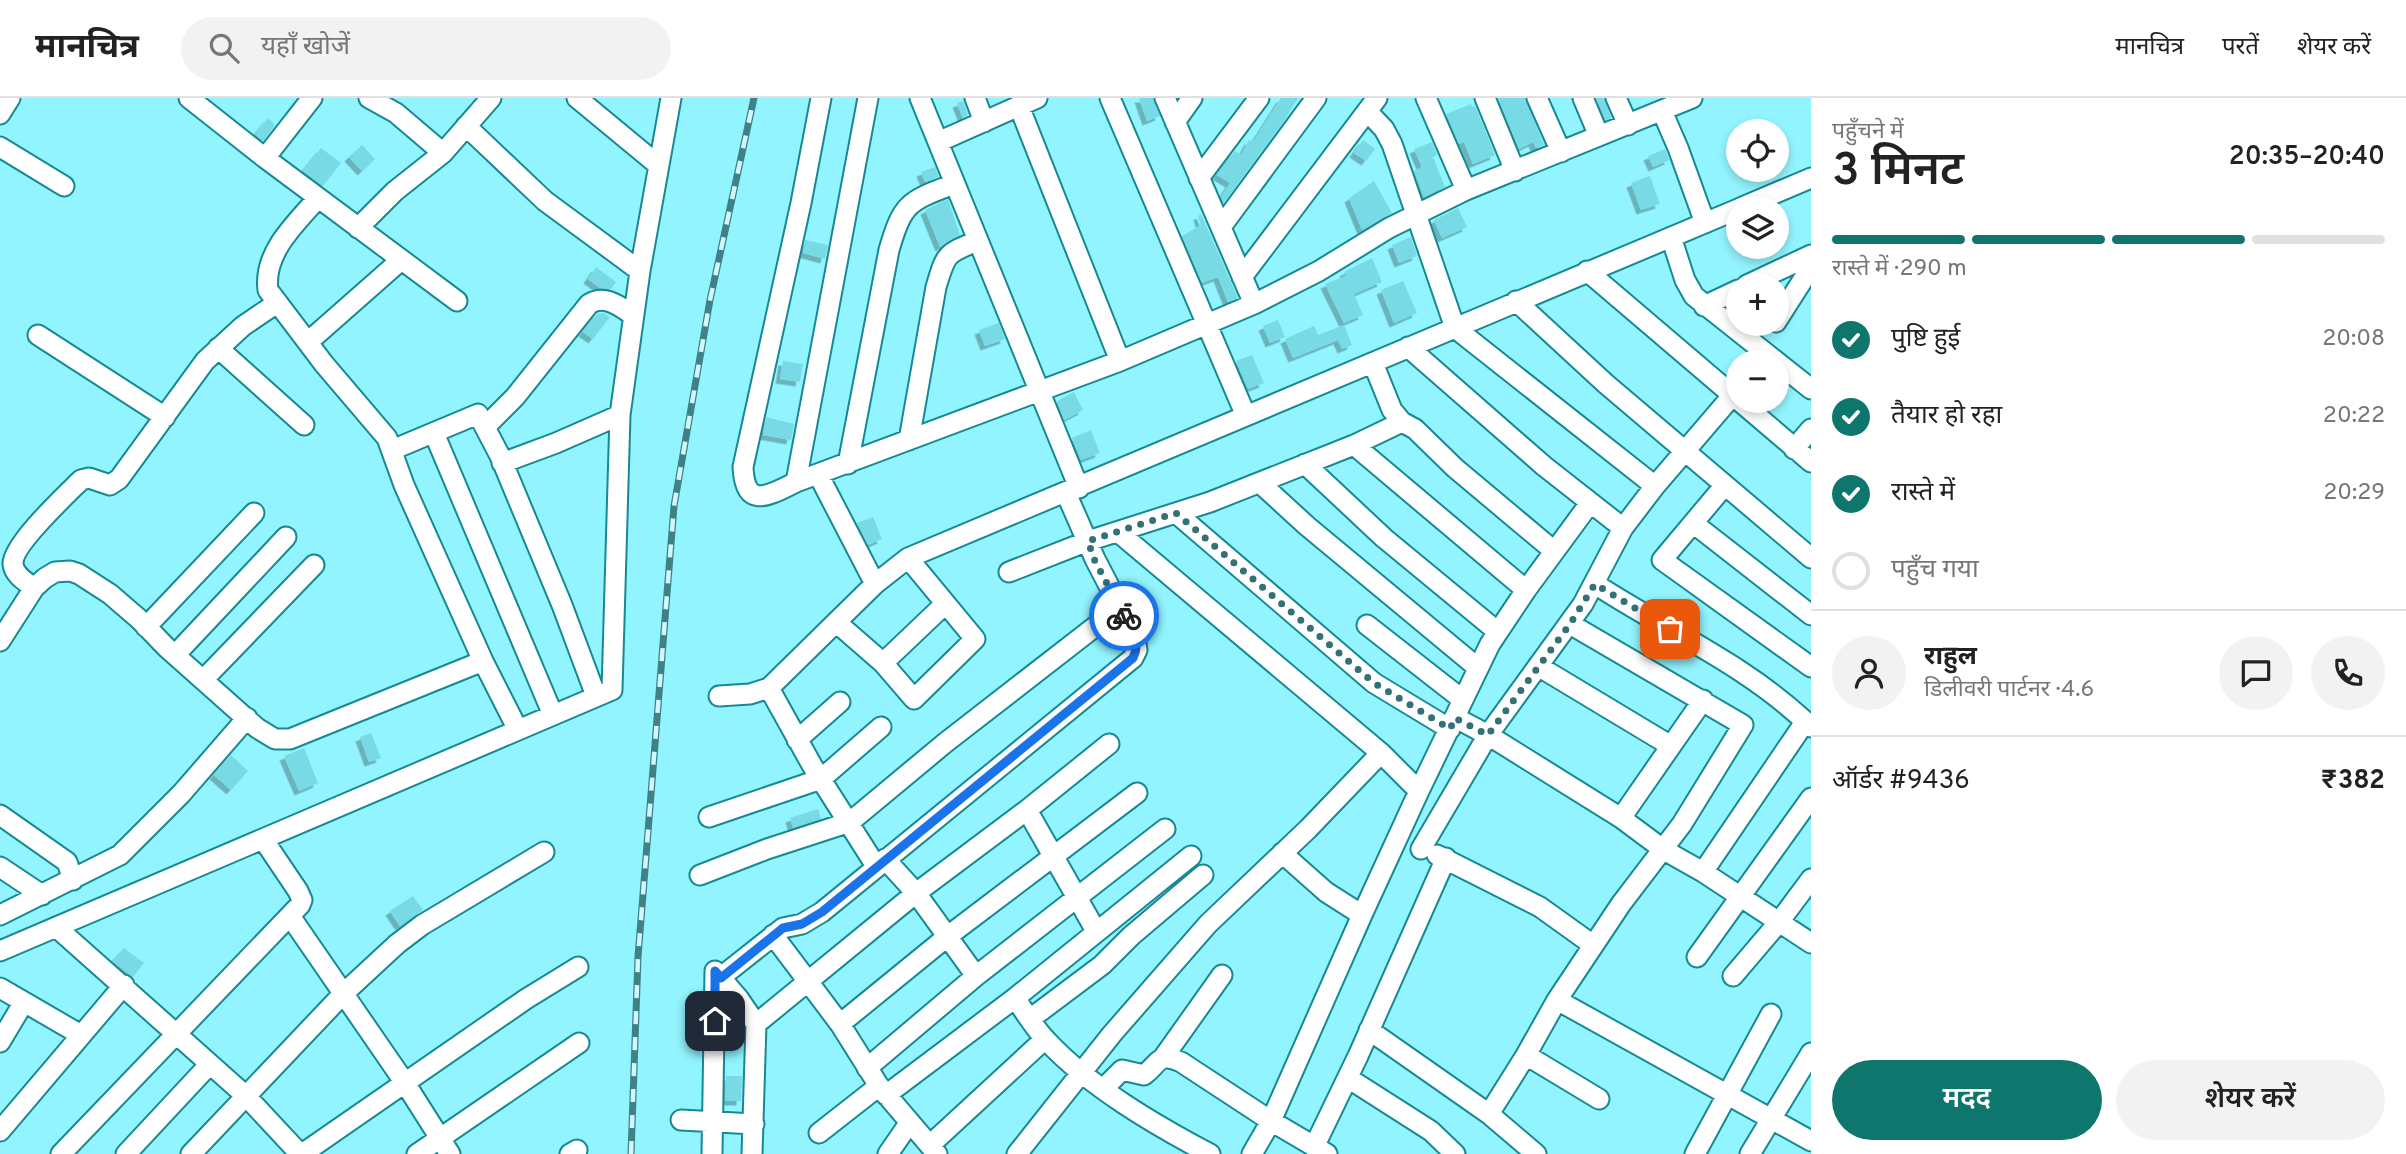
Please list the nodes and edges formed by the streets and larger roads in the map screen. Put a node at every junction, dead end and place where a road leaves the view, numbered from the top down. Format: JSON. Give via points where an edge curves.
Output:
{"nodes":[{"id":1,"x":10,"y":98,"type":"edge"},
{"id":2,"x":189,"y":98,"type":"edge"},
{"id":3,"x":312,"y":98,"type":"edge"},
{"id":4,"x":369,"y":98,"type":"edge"},
{"id":5,"x":491,"y":98,"type":"edge"},
{"id":6,"x":577,"y":98,"type":"edge"},
{"id":7,"x":671,"y":98,"type":"edge"},
{"id":8,"x":821,"y":98,"type":"edge"},
{"id":9,"x":868,"y":98,"type":"edge"},
{"id":10,"x":920,"y":98,"type":"edge"},
{"id":11,"x":975,"y":98,"type":"edge"},
{"id":12,"x":1110,"y":98,"type":"edge"},
{"id":13,"x":1165,"y":98,"type":"edge"},
{"id":14,"x":1192,"y":98,"type":"edge"},
{"id":15,"x":1259,"y":98,"type":"edge"},
{"id":16,"x":1317,"y":98,"type":"edge"},
{"id":17,"x":1426,"y":98,"type":"edge"},
{"id":18,"x":1485,"y":98,"type":"edge"},
{"id":19,"x":1537,"y":98,"type":"edge"},
{"id":20,"x":1583,"y":98,"type":"edge"},
{"id":21,"x":1616,"y":98,"type":"edge"},
{"id":22,"x":1692,"y":98,"type":"edge"},
{"id":23,"x":1028,"y":102,"type":"edge"},
{"id":24,"x":1372,"y":105,"type":"edge"},
{"id":25,"x":1662,"y":111,"type":"junction"},
{"id":26,"x":0,"y":114,"type":"edge"},
{"id":27,"x":984,"y":122,"type":"junction"},
{"id":28,"x":1175,"y":122,"type":"junction"},
{"id":29,"x":1628,"y":125,"type":"junction"},
{"id":30,"x":466,"y":127,"type":"junction"},
{"id":31,"x":1599,"y":136,"type":"junction"},
{"id":32,"x":938,"y":142,"type":"junction"},
{"id":33,"x":0,"y":147,"type":"edge"},
{"id":34,"x":1560,"y":152,"type":"junction"},
{"id":35,"x":443,"y":153,"type":"junction"},
{"id":36,"x":265,"y":158,"type":"junction"},
{"id":37,"x":658,"y":165,"type":"junction"},
{"id":38,"x":1515,"y":171,"type":"junction"},
{"id":39,"x":1199,"y":177,"type":"junction"},
{"id":40,"x":1811,"y":178,"type":"edge"},
{"id":41,"x":954,"y":184,"type":"junction"},
{"id":42,"x":64,"y":186,"type":"dead end"},
{"id":43,"x":1466,"y":190,"type":"junction"},
{"id":44,"x":1769,"y":196,"type":"edge"},
{"id":45,"x":318,"y":198,"type":"junction"},
{"id":46,"x":1416,"y":214,"type":"junction"},
{"id":47,"x":1726,"y":214,"type":"edge"},
{"id":48,"x":1705,"y":223,"type":"junction"},
{"id":49,"x":1221,"y":227,"type":"junction"},
{"id":50,"x":358,"y":228,"type":"junction"},
{"id":51,"x":1671,"y":237,"type":"junction"},
{"id":52,"x":977,"y":241,"type":"junction"},
{"id":53,"x":1811,"y":255,"type":"edge"},
{"id":54,"x":401,"y":260,"type":"junction"},
{"id":55,"x":1811,"y":267,"type":"edge"},
{"id":56,"x":640,"y":271,"type":"junction"},
{"id":57,"x":1587,"y":271,"type":"junction"},
{"id":58,"x":1773,"y":273,"type":"edge"},
{"id":59,"x":1242,"y":277,"type":"junction"},
{"id":60,"x":1726,"y":296,"type":"edge"},
{"id":61,"x":457,"y":301,"type":"dead end"},
{"id":62,"x":1516,"y":302,"type":"junction"},
{"id":63,"x":1789,"y":302,"type":"edge"},
{"id":64,"x":278,"y":303,"type":"junction"},
{"id":65,"x":1254,"y":304,"type":"junction"},
{"id":66,"x":1704,"y":306,"type":"junction"},
{"id":67,"x":633,"y":315,"type":"junction"},
{"id":68,"x":1208,"y":323,"type":"junction"},
{"id":69,"x":1455,"y":328,"type":"junction"},
{"id":70,"x":38,"y":335,"type":"dead end"},
{"id":71,"x":308,"y":342,"type":"junction"},
{"id":72,"x":1408,"y":347,"type":"junction"},
{"id":73,"x":218,"y":348,"type":"junction"},
{"id":74,"x":1752,"y":350,"type":"edge"},
{"id":75,"x":1120,"y":361,"type":"junction"},
{"id":76,"x":1373,"y":363,"type":"junction"},
{"id":77,"x":1789,"y":375,"type":"edge"},
{"id":78,"x":1726,"y":386,"type":"edge"},
{"id":79,"x":1811,"y":389,"type":"edge"},
{"id":80,"x":1039,"y":392,"type":"junction"},
{"id":81,"x":1726,"y":404,"type":"edge"},
{"id":82,"x":1756,"y":413,"type":"edge"},
{"id":83,"x":620,"y":415,"type":"junction"},
{"id":84,"x":1246,"y":416,"type":"junction"},
{"id":85,"x":165,"y":417,"type":"junction"},
{"id":86,"x":1402,"y":422,"type":"junction"},
{"id":87,"x":304,"y":425,"type":"dead end"},
{"id":88,"x":486,"y":426,"type":"junction"},
{"id":89,"x":1811,"y":429,"type":"edge"},
{"id":90,"x":434,"y":433,"type":"junction"},
{"id":91,"x":909,"y":440,"type":"junction"},
{"id":92,"x":1354,"y":446,"type":"junction"},
{"id":93,"x":1794,"y":449,"type":"junction"},
{"id":94,"x":392,"y":450,"type":"junction"},
{"id":95,"x":1685,"y":452,"type":"junction"},
{"id":96,"x":1811,"y":462,"type":"edge"},
{"id":97,"x":502,"y":463,"type":"junction"},
{"id":98,"x":848,"y":464,"type":"junction"},
{"id":99,"x":1305,"y":464,"type":"junction"},
{"id":100,"x":818,"y":474,"type":"junction"},
{"id":101,"x":796,"y":482,"type":"junction"},
{"id":102,"x":1260,"y":482,"type":"junction"},
{"id":103,"x":1725,"y":485,"type":"junction"},
{"id":104,"x":1655,"y":486,"type":"junction"},
{"id":105,"x":1073,"y":490,"type":"junction"},
{"id":106,"x":1590,"y":503,"type":"junction"},
{"id":107,"x":254,"y":513,"type":"dead end"},
{"id":108,"x":1176,"y":513,"type":"junction"},
{"id":109,"x":1693,"y":523,"type":"junction"},
{"id":110,"x":1623,"y":528,"type":"junction"},
{"id":111,"x":1118,"y":532,"type":"junction"},
{"id":112,"x":286,"y":537,"type":"dead end"},
{"id":113,"x":1088,"y":541,"type":"junction"},
{"id":114,"x":1554,"y":551,"type":"junction"},
{"id":115,"x":908,"y":558,"type":"junction"},
{"id":116,"x":1811,"y":558,"type":"edge"},
{"id":117,"x":314,"y":565,"type":"dead end"},
{"id":118,"x":1009,"y":572,"type":"dead end"},
{"id":119,"x":874,"y":584,"type":"junction"},
{"id":120,"x":1595,"y":584,"type":"junction"},
{"id":121,"x":34,"y":587,"type":"junction"},
{"id":122,"x":1526,"y":590,"type":"junction"},
{"id":123,"x":945,"y":604,"type":"junction"},
{"id":124,"x":1119,"y":608,"type":"junction"},
{"id":125,"x":1811,"y":615,"type":"edge"},
{"id":126,"x":836,"y":622,"type":"junction"},
{"id":127,"x":1570,"y":624,"type":"junction"},
{"id":128,"x":1367,"y":625,"type":"dead end"},
{"id":129,"x":146,"y":626,"type":"junction"},
{"id":130,"x":1498,"y":632,"type":"junction"},
{"id":131,"x":2,"y":634,"type":"edge"},
{"id":132,"x":175,"y":655,"type":"junction"},
{"id":133,"x":483,"y":661,"type":"junction"},
{"id":134,"x":883,"y":663,"type":"junction"},
{"id":135,"x":1538,"y":666,"type":"junction"},
{"id":136,"x":1811,"y":667,"type":"edge"},
{"id":137,"x":1478,"y":668,"type":"junction"},
{"id":138,"x":203,"y":680,"type":"junction"},
{"id":139,"x":769,"y":688,"type":"junction"},
{"id":140,"x":596,"y":696,"type":"junction"},
{"id":141,"x":719,"y":696,"type":"dead end"},
{"id":142,"x":1463,"y":700,"type":"junction"},
{"id":143,"x":1703,"y":700,"type":"junction"},
{"id":144,"x":840,"y":702,"type":"dead end"},
{"id":145,"x":553,"y":715,"type":"junction"},
{"id":146,"x":247,"y":718,"type":"junction"},
{"id":147,"x":1453,"y":724,"type":"junction"},
{"id":148,"x":1808,"y":725,"type":"edge"},
{"id":149,"x":881,"y":727,"type":"dead end"},
{"id":150,"x":518,"y":730,"type":"junction"},
{"id":151,"x":1488,"y":735,"type":"junction"},
{"id":152,"x":797,"y":740,"type":"junction"},
{"id":153,"x":1110,"y":744,"type":"dead end"},
{"id":154,"x":1671,"y":746,"type":"junction"},
{"id":155,"x":1381,"y":753,"type":"junction"},
{"id":156,"x":821,"y":779,"type":"junction"},
{"id":157,"x":1419,"y":791,"type":"junction"},
{"id":158,"x":1137,"y":793,"type":"dead end"},
{"id":159,"x":1811,"y":798,"type":"edge"},
{"id":160,"x":1027,"y":810,"type":"junction"},
{"id":161,"x":0,"y":815,"type":"edge"},
{"id":162,"x":709,"y":817,"type":"dead end"},
{"id":163,"x":1621,"y":818,"type":"junction"},
{"id":164,"x":850,"y":822,"type":"junction"},
{"id":165,"x":1165,"y":829,"type":"dead end"},
{"id":166,"x":263,"y":839,"type":"junction"},
{"id":167,"x":1396,"y":841,"type":"junction"},
{"id":168,"x":1420,"y":849,"type":"junction"},
{"id":169,"x":1664,"y":850,"type":"junction"},
{"id":170,"x":544,"y":852,"type":"dead end"},
{"id":171,"x":1282,"y":853,"type":"junction"},
{"id":172,"x":1052,"y":856,"type":"junction"},
{"id":173,"x":1191,"y":856,"type":"dead end"},
{"id":174,"x":1446,"y":858,"type":"junction"},
{"id":175,"x":880,"y":862,"type":"junction"},
{"id":176,"x":0,"y":867,"type":"edge"},
{"id":177,"x":1703,"y":872,"type":"junction"},
{"id":178,"x":700,"y":875,"type":"dead end"},
{"id":179,"x":1203,"y":875,"type":"dead end"},
{"id":180,"x":1811,"y":879,"type":"edge"},
{"id":181,"x":73,"y":880,"type":"junction"},
{"id":182,"x":916,"y":893,"type":"junction"},
{"id":183,"x":42,"y":895,"type":"junction"},
{"id":184,"x":1077,"y":897,"type":"junction"},
{"id":185,"x":1740,"y":897,"type":"junction"},
{"id":186,"x":1,"y":914,"type":"edge"},
{"id":187,"x":1362,"y":915,"type":"junction"},
{"id":188,"x":290,"y":916,"type":"junction"},
{"id":189,"x":1779,"y":922,"type":"junction"},
{"id":190,"x":56,"y":927,"type":"junction"},
{"id":191,"x":1096,"y":931,"type":"junction"},
{"id":192,"x":773,"y":935,"type":"junction"},
{"id":193,"x":948,"y":936,"type":"junction"},
{"id":194,"x":1811,"y":943,"type":"edge"},
{"id":195,"x":1593,"y":945,"type":"junction"},
{"id":196,"x":0,"y":951,"type":"edge"},
{"id":197,"x":1697,"y":957,"type":"dead end"},
{"id":198,"x":578,"y":967,"type":"dead end"},
{"id":199,"x":1222,"y":975,"type":"dead end"},
{"id":200,"x":976,"y":976,"type":"junction"},
{"id":201,"x":1733,"y":976,"type":"dead end"},
{"id":202,"x":721,"y":978,"type":"junction"},
{"id":203,"x":809,"y":983,"type":"junction"},
{"id":204,"x":124,"y":985,"type":"junction"},
{"id":205,"x":0,"y":988,"type":"edge"},
{"id":206,"x":343,"y":994,"type":"junction"},
{"id":207,"x":1015,"y":998,"type":"junction"},
{"id":208,"x":1557,"y":1000,"type":"junction"},
{"id":209,"x":24,"y":1002,"type":"junction"},
{"id":210,"x":1771,"y":1014,"type":"dead end"},
{"id":211,"x":1030,"y":1019,"type":"junction"},
{"id":212,"x":756,"y":1024,"type":"junction"},
{"id":213,"x":840,"y":1024,"type":"junction"},
{"id":214,"x":1369,"y":1030,"type":"junction"},
{"id":215,"x":175,"y":1034,"type":"junction"},
{"id":216,"x":81,"y":1035,"type":"junction"},
{"id":217,"x":1045,"y":1039,"type":"junction"},
{"id":218,"x":0,"y":1042,"type":"edge"},
{"id":219,"x":579,"y":1043,"type":"dead end"},
{"id":220,"x":1811,"y":1053,"type":"edge"},
{"id":221,"x":1526,"y":1055,"type":"junction"},
{"id":222,"x":1163,"y":1058,"type":"junction"},
{"id":223,"x":209,"y":1065,"type":"junction"},
{"id":224,"x":867,"y":1069,"type":"junction"},
{"id":225,"x":1082,"y":1072,"type":"junction"},
{"id":226,"x":1348,"y":1078,"type":"junction"},
{"id":227,"x":405,"y":1083,"type":"junction"},
{"id":228,"x":1104,"y":1088,"type":"junction"},
{"id":229,"x":883,"y":1091,"type":"junction"},
{"id":230,"x":246,"y":1096,"type":"junction"},
{"id":231,"x":1728,"y":1096,"type":"junction"},
{"id":232,"x":1599,"y":1098,"type":"dead end"},
{"id":233,"x":1489,"y":1114,"type":"junction"},
{"id":234,"x":1770,"y":1118,"type":"junction"},
{"id":235,"x":681,"y":1120,"type":"dead end"},
{"id":236,"x":1271,"y":1121,"type":"junction"},
{"id":237,"x":714,"y":1122,"type":"junction"},
{"id":238,"x":910,"y":1122,"type":"junction"},
{"id":239,"x":754,"y":1124,"type":"junction"},
{"id":240,"x":0,"y":1131,"type":"edge"},
{"id":241,"x":819,"y":1133,"type":"dead end"},
{"id":242,"x":1811,"y":1141,"type":"edge"},
{"id":243,"x":445,"y":1145,"type":"edge"},
{"id":244,"x":934,"y":1150,"type":"edge"},
{"id":245,"x":1320,"y":1152,"type":"edge"},
{"id":246,"x":61,"y":1154,"type":"edge"},
{"id":247,"x":126,"y":1154,"type":"edge"},
{"id":248,"x":191,"y":1154,"type":"edge"},
{"id":249,"x":301,"y":1154,"type":"edge"},
{"id":250,"x":416,"y":1154,"type":"edge"},
{"id":251,"x":712,"y":1154,"type":"edge"},
{"id":252,"x":752,"y":1154,"type":"edge"},
{"id":253,"x":888,"y":1154,"type":"edge"},
{"id":254,"x":1017,"y":1154,"type":"edge"},
{"id":255,"x":1210,"y":1154,"type":"edge"},
{"id":256,"x":1252,"y":1154,"type":"edge"},
{"id":257,"x":1455,"y":1154,"type":"edge"},
{"id":258,"x":1536,"y":1154,"type":"edge"},
{"id":259,"x":1695,"y":1154,"type":"edge"},
{"id":260,"x":1749,"y":1154,"type":"edge"}],
"edges":[{"from":1,"to":26,"type":"street"},
{"from":2,"to":36,"type":"street"},
{"from":3,"to":36,"type":"street"},
{"from":4,"to":35,"type":"street","via":[[396,113]]},
{"from":5,"to":30,"type":"street"},
{"from":6,"to":37,"type":"street"},
{"from":7,"to":37,"type":"street"},
{"from":8,"to":101,"type":"street","via":[[743,467],[744,481],[753,496],[762,497]]},
{"from":9,"to":101,"type":"street"},
{"from":10,"to":32,"type":"street"},
{"from":11,"to":27,"type":"street"},
{"from":12,"to":68,"type":"street"},
{"from":13,"to":28,"type":"street"},
{"from":14,"to":28,"type":"street"},
{"from":15,"to":39,"type":"street"},
{"from":16,"to":49,"type":"street"},
{"from":17,"to":43,"type":"street"},
{"from":18,"to":38,"type":"street"},
{"from":19,"to":34,"type":"street"},
{"from":20,"to":31,"type":"street"},
{"from":21,"to":29,"type":"street"},
{"from":22,"to":25,"type":"street"},
{"from":23,"to":27,"type":"street"},
{"from":23,"to":75,"type":"street"},
{"from":24,"to":46,"type":"street","via":[[1392,144]]},
{"from":24,"to":59,"type":"street"},
{"from":25,"to":29,"type":"street"},
{"from":25,"to":48,"type":"street"},
{"from":27,"to":32,"type":"street"},
{"from":28,"to":39,"type":"street"},
{"from":29,"to":31,"type":"street"},
{"from":30,"to":35,"type":"street"},
{"from":30,"to":56,"type":"street","via":[[545,201]]},
{"from":31,"to":34,"type":"street"},
{"from":32,"to":41,"type":"street"},
{"from":33,"to":42,"type":"street"},
{"from":34,"to":38,"type":"street"},
{"from":35,"to":50,"type":"street"},
{"from":36,"to":45,"type":"street"},
{"from":37,"to":56,"type":"street"},
{"from":38,"to":43,"type":"street"},
{"from":39,"to":49,"type":"street"},
{"from":40,"to":44,"type":"street"},
{"from":41,"to":52,"type":"street"},
{"from":41,"to":98,"type":"street","via":[[910,203],[896,227]]},
{"from":43,"to":46,"type":"street"},
{"from":45,"to":50,"type":"street"},
{"from":45,"to":64,"type":"street","via":[[286,235],[272,260],[268,290]]},
{"from":46,"to":65,"type":"street"},
{"from":46,"to":69,"type":"street"},
{"from":47,"to":48,"type":"street"},
{"from":48,"to":51,"type":"street"},
{"from":49,"to":59,"type":"street"},
{"from":50,"to":54,"type":"street"},
{"from":51,"to":57,"type":"street"},
{"from":51,"to":66,"type":"street","via":[[1685,280]]},
{"from":52,"to":80,"type":"street"},
{"from":52,"to":91,"type":"street","via":[[948,253],[943,262]]},
{"from":53,"to":58,"type":"street"},
{"from":54,"to":61,"type":"street"},
{"from":54,"to":71,"type":"street"},
{"from":55,"to":63,"type":"street"},
{"from":56,"to":67,"type":"street"},
{"from":57,"to":62,"type":"street"},
{"from":57,"to":78,"type":"street"},
{"from":59,"to":65,"type":"street"},
{"from":60,"to":66,"type":"street"},
{"from":62,"to":69,"type":"street"},
{"from":62,"to":95,"type":"street"},
{"from":64,"to":71,"type":"street"},
{"from":64,"to":73,"type":"street"},
{"from":65,"to":68,"type":"street"},
{"from":66,"to":74,"type":"street"},
{"from":67,"to":83,"type":"street"},
{"from":67,"to":88,"type":"street","via":[[605,300],[589,304]]},
{"from":68,"to":75,"type":"street"},
{"from":68,"to":84,"type":"street"},
{"from":69,"to":72,"type":"street"},
{"from":69,"to":104,"type":"street"},
{"from":70,"to":85,"type":"street"},
{"from":71,"to":94,"type":"street","via":[[377,424]]},
{"from":72,"to":76,"type":"street"},
{"from":72,"to":106,"type":"street"},
{"from":73,"to":85,"type":"street"},
{"from":73,"to":87,"type":"street"},
{"from":75,"to":80,"type":"street"},
{"from":76,"to":84,"type":"street"},
{"from":76,"to":86,"type":"street","via":[[1392,410]]},
{"from":77,"to":79,"type":"street"},
{"from":80,"to":91,"type":"street"},
{"from":80,"to":105,"type":"street"},
{"from":81,"to":95,"type":"street"},
{"from":82,"to":93,"type":"street"},
{"from":83,"to":97,"type":"street"},
{"from":83,"to":140,"type":"street","via":[[612,690]]},
{"from":84,"to":105,"type":"street"},
{"from":85,"to":121,"type":"street","via":[[114,484],[81,480],[29,534],[13,563],[20,578]]},
{"from":86,"to":92,"type":"street"},
{"from":86,"to":114,"type":"street"},
{"from":88,"to":90,"type":"street","via":[[478,414]]},
{"from":88,"to":97,"type":"street"},
{"from":89,"to":93,"type":"street"},
{"from":90,"to":94,"type":"street"},
{"from":90,"to":145,"type":"street"},
{"from":91,"to":98,"type":"street"},
{"from":92,"to":99,"type":"street"},
{"from":92,"to":122,"type":"street"},
{"from":93,"to":96,"type":"street"},
{"from":94,"to":133,"type":"street"},
{"from":95,"to":103,"type":"street"},
{"from":95,"to":104,"type":"street"},
{"from":97,"to":140,"type":"street"},
{"from":98,"to":100,"type":"street"},
{"from":99,"to":102,"type":"street"},
{"from":99,"to":130,"type":"street","via":[[1384,538]]},
{"from":100,"to":101,"type":"street"},
{"from":100,"to":119,"type":"street"},
{"from":102,"to":108,"type":"street"},
{"from":102,"to":137,"type":"street"},
{"from":103,"to":109,"type":"street"},
{"from":103,"to":116,"type":"street"},
{"from":104,"to":110,"type":"street"},
{"from":105,"to":113,"type":"street"},
{"from":105,"to":115,"type":"street"},
{"from":106,"to":110,"type":"street"},
{"from":106,"to":114,"type":"street"},
{"from":107,"to":129,"type":"street"},
{"from":108,"to":111,"type":"street"},
{"from":108,"to":147,"type":"street","via":[[1374,683]]},
{"from":109,"to":125,"type":"street"},
{"from":109,"to":136,"type":"street","via":[[1662,560]]},
{"from":110,"to":120,"type":"street"},
{"from":111,"to":113,"type":"street"},
{"from":111,"to":155,"type":"street"},
{"from":112,"to":132,"type":"street"},
{"from":113,"to":118,"type":"street"},
{"from":113,"to":124,"type":"street"},
{"from":114,"to":122,"type":"street"},
{"from":115,"to":119,"type":"street"},
{"from":115,"to":123,"type":"street"},
{"from":117,"to":138,"type":"street"},
{"from":119,"to":126,"type":"street"},
{"from":120,"to":127,"type":"street"},
{"from":120,"to":148,"type":"street","via":[[1766,689]]},
{"from":121,"to":129,"type":"street","via":[[55,572],[79,573]]},
{"from":121,"to":131,"type":"street"},
{"from":122,"to":130,"type":"street"},
{"from":123,"to":134,"type":"street"},
{"from":123,"to":134,"type":"street","via":[[975,639],[914,699]]},
{"from":124,"to":164,"type":"street"},
{"from":124,"to":175,"type":"street","via":[[1135,636],[1133,658]]},
{"from":126,"to":134,"type":"street"},
{"from":126,"to":139,"type":"street"},
{"from":127,"to":135,"type":"street"},
{"from":127,"to":143,"type":"street"},
{"from":128,"to":142,"type":"street"},
{"from":129,"to":132,"type":"street"},
{"from":130,"to":137,"type":"street"},
{"from":132,"to":138,"type":"street"},
{"from":133,"to":146,"type":"street","via":[[290,739],[264,734]]},
{"from":133,"to":150,"type":"street"},
{"from":135,"to":151,"type":"street"},
{"from":135,"to":154,"type":"street"},
{"from":137,"to":142,"type":"street"},
{"from":138,"to":146,"type":"street"},
{"from":139,"to":141,"type":"street"},
{"from":139,"to":152,"type":"street"},
{"from":140,"to":145,"type":"street"},
{"from":142,"to":147,"type":"street"},
{"from":143,"to":154,"type":"street"},
{"from":143,"to":169,"type":"street","via":[[1742,725]]},
{"from":144,"to":152,"type":"street"},
{"from":145,"to":150,"type":"street"},
{"from":146,"to":181,"type":"street","via":[[120,855]]},
{"from":147,"to":151,"type":"street"},
{"from":147,"to":157,"type":"street"},
{"from":148,"to":177,"type":"street"},
{"from":149,"to":156,"type":"street"},
{"from":150,"to":166,"type":"street"},
{"from":151,"to":163,"type":"street"},
{"from":151,"to":168,"type":"street"},
{"from":152,"to":156,"type":"street"},
{"from":153,"to":160,"type":"street"},
{"from":154,"to":163,"type":"street"},
{"from":155,"to":157,"type":"street"},
{"from":155,"to":171,"type":"street"},
{"from":156,"to":162,"type":"street"},
{"from":156,"to":164,"type":"street"},
{"from":157,"to":167,"type":"street"},
{"from":158,"to":172,"type":"street"},
{"from":159,"to":185,"type":"street"},
{"from":160,"to":172,"type":"street"},
{"from":160,"to":182,"type":"street"},
{"from":161,"to":181,"type":"street","via":[[67,862]]},
{"from":163,"to":169,"type":"street"},
{"from":164,"to":175,"type":"street"},
{"from":164,"to":178,"type":"street"},
{"from":165,"to":184,"type":"street"},
{"from":166,"to":188,"type":"street","via":[[301,896]]},
{"from":166,"to":190,"type":"street"},
{"from":167,"to":168,"type":"street"},
{"from":167,"to":187,"type":"street"},
{"from":168,"to":174,"type":"street"},
{"from":169,"to":177,"type":"street"},
{"from":169,"to":195,"type":"street"},
{"from":170,"to":206,"type":"street","via":[[422,925]]},
{"from":171,"to":187,"type":"street","via":[[1326,892]]},
{"from":171,"to":225,"type":"street","via":[[1208,924]]},
{"from":172,"to":184,"type":"street"},
{"from":172,"to":193,"type":"street"},
{"from":173,"to":191,"type":"street"},
{"from":174,"to":195,"type":"street","via":[[1541,906]]},
{"from":174,"to":214,"type":"street"},
{"from":175,"to":182,"type":"street"},
{"from":175,"to":192,"type":"street","via":[[811,919]]},
{"from":176,"to":183,"type":"street"},
{"from":177,"to":185,"type":"street"},
{"from":179,"to":211,"type":"street","via":[[1102,965]]},
{"from":180,"to":189,"type":"street"},
{"from":181,"to":183,"type":"street"},
{"from":182,"to":193,"type":"street"},
{"from":182,"to":203,"type":"street"},
{"from":183,"to":186,"type":"street"},
{"from":184,"to":191,"type":"street"},
{"from":184,"to":200,"type":"street"},
{"from":185,"to":189,"type":"street"},
{"from":185,"to":197,"type":"street"},
{"from":187,"to":236,"type":"street"},
{"from":188,"to":206,"type":"street"},
{"from":188,"to":215,"type":"street"},
{"from":189,"to":194,"type":"street"},
{"from":189,"to":201,"type":"street"},
{"from":190,"to":196,"type":"street"},
{"from":190,"to":204,"type":"street"},
{"from":191,"to":207,"type":"street"},
{"from":192,"to":202,"type":"street"},
{"from":192,"to":203,"type":"street"},
{"from":193,"to":200,"type":"street"},
{"from":193,"to":213,"type":"street"},
{"from":195,"to":208,"type":"street"},
{"from":198,"to":227,"type":"street"},
{"from":199,"to":222,"type":"street"},
{"from":200,"to":224,"type":"street"},
{"from":202,"to":212,"type":"street"},
{"from":202,"to":237,"type":"street","via":[[715,971]]},
{"from":203,"to":212,"type":"street"},
{"from":203,"to":213,"type":"street"},
{"from":204,"to":215,"type":"street"},
{"from":204,"to":216,"type":"street"},
{"from":205,"to":209,"type":"street"},
{"from":206,"to":227,"type":"street"},
{"from":206,"to":230,"type":"street"},
{"from":207,"to":211,"type":"street"},
{"from":207,"to":229,"type":"street"},
{"from":208,"to":221,"type":"street"},
{"from":208,"to":231,"type":"street"},
{"from":209,"to":216,"type":"street"},
{"from":209,"to":218,"type":"street"},
{"from":210,"to":231,"type":"street"},
{"from":211,"to":217,"type":"street"},
{"from":212,"to":239,"type":"street"},
{"from":213,"to":224,"type":"street"},
{"from":214,"to":226,"type":"street"},
{"from":214,"to":233,"type":"street"},
{"from":215,"to":223,"type":"street"},
{"from":215,"to":246,"type":"street"},
{"from":216,"to":240,"type":"street"},
{"from":217,"to":225,"type":"street"},
{"from":217,"to":244,"type":"street"},
{"from":219,"to":243,"type":"street"},
{"from":220,"to":234,"type":"street"},
{"from":221,"to":232,"type":"street"},
{"from":221,"to":233,"type":"street"},
{"from":222,"to":228,"type":"street","via":[[1144,1075],[1122,1070]]},
{"from":222,"to":236,"type":"street","via":[[1181,1062]]},
{"from":223,"to":230,"type":"street"},
{"from":223,"to":247,"type":"street"},
{"from":224,"to":229,"type":"street"},
{"from":225,"to":228,"type":"street"},
{"from":225,"to":254,"type":"street"},
{"from":226,"to":245,"type":"street"},
{"from":226,"to":257,"type":"street","via":[[1431,1131]]},
{"from":227,"to":243,"type":"street"},
{"from":227,"to":249,"type":"street"},
{"from":228,"to":255,"type":"street"},
{"from":229,"to":238,"type":"street"},
{"from":229,"to":241,"type":"street"},
{"from":230,"to":248,"type":"street"},
{"from":230,"to":249,"type":"street"},
{"from":231,"to":234,"type":"street"},
{"from":231,"to":259,"type":"street"},
{"from":233,"to":258,"type":"street"},
{"from":234,"to":242,"type":"street"},
{"from":234,"to":260,"type":"street"},
{"from":235,"to":237,"type":"street"},
{"from":236,"to":245,"type":"street"},
{"from":236,"to":256,"type":"street"},
{"from":237,"to":239,"type":"street"},
{"from":237,"to":251,"type":"street"},
{"from":238,"to":244,"type":"street"},
{"from":238,"to":253,"type":"street"},
{"from":239,"to":252,"type":"street"},
{"from":243,"to":250,"type":"street"}]}
